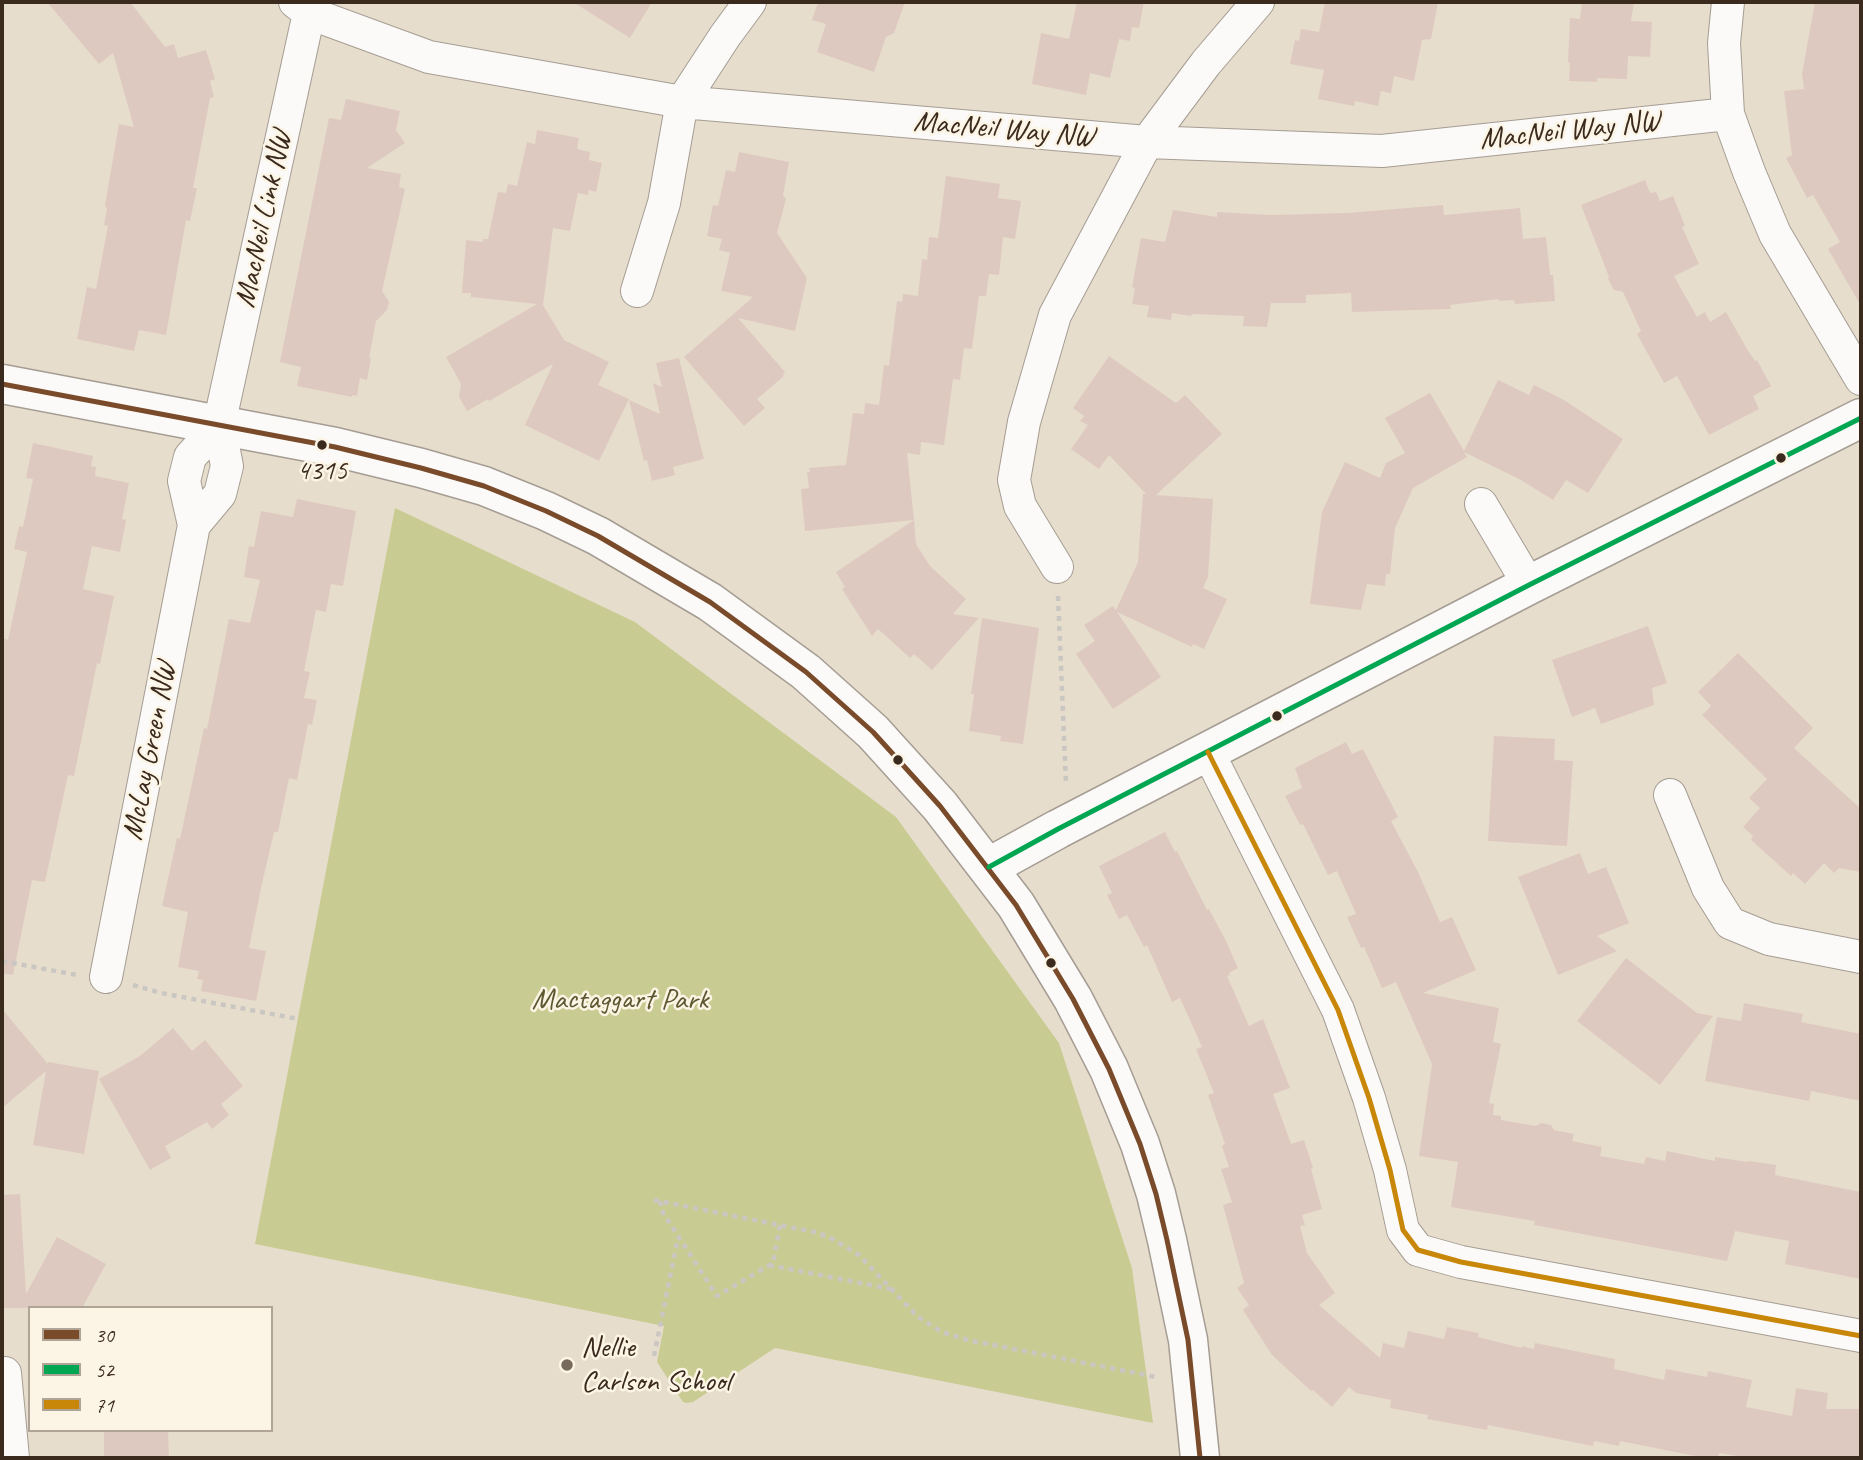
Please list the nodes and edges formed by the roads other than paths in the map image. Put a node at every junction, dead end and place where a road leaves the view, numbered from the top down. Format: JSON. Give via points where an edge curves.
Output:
{"nodes":[{"id":1,"x":750,"y":2,"type":"edge"},
{"id":2,"x":1258,"y":2,"type":"edge"},
{"id":3,"x":1728,"y":2,"type":"edge"},
{"id":4,"x":302,"y":8,"type":"edge"},
{"id":5,"x":682,"y":102,"type":"junction"},
{"id":6,"x":1728,"y":114,"type":"junction"},
{"id":7,"x":1147,"y":142,"type":"junction"},
{"id":8,"x":637,"y":291,"type":"dead end"},
{"id":9,"x":1861,"y":379,"type":"edge"},
{"id":10,"x":2,"y":384,"type":"edge"},
{"id":11,"x":1861,"y":418,"type":"edge"},
{"id":12,"x":219,"y":425,"type":"junction"},
{"id":13,"x":1481,"y":504,"type":"dead end"},
{"id":14,"x":1057,"y":567,"type":"road end"},
{"id":15,"x":1529,"y":585,"type":"junction"},
{"id":16,"x":1208,"y":752,"type":"junction"},
{"id":17,"x":1670,"y":795,"type":"dead end"},
{"id":18,"x":989,"y":867,"type":"junction"},
{"id":19,"x":1861,"y":957,"type":"edge"},
{"id":20,"x":106,"y":977,"type":"road end"},
{"id":21,"x":1861,"y":1336,"type":"edge"},
{"id":22,"x":5,"y":1373,"type":"dead end"},
{"id":23,"x":13,"y":1458,"type":"edge"},
{"id":24,"x":1200,"y":1458,"type":"edge"}],
"edges":[{"from":1,"to":5,"type":"street"},
{"from":2,"to":7,"type":"street"},
{"from":3,"to":6,"type":"street","via":[[1724,43]]},
{"from":4,"to":5,"type":"street","name":"MacNeil Way NW","via":[[429,57]]},
{"from":4,"to":12,"type":"street","name":"MacNeil Link NW"},
{"from":5,"to":7,"type":"street","name":"MacNeil Way NW"},
{"from":5,"to":8,"type":"street","via":[[664,203]]},
{"from":6,"to":7,"type":"street","name":"MacNeil Way NW","via":[[1382,151]]},
{"from":6,"to":9,"type":"street","via":[[1775,234]]},
{"from":7,"to":14,"type":"street","via":[[1055,315],[1024,422],[1014,480],[1020,506]]},
{"from":10,"to":12,"type":"street"},
{"from":11,"to":15,"type":"street"},
{"from":12,"to":18,"type":"street","via":[[377,457],[484,486],[546,511],[654,567],[806,672],[907,768]]},
{"from":12,"to":20,"type":"street","name":"McLay Green NW","via":[[190,457],[184,481],[194,525]]},
{"from":13,"to":15,"type":"street"},
{"from":15,"to":16,"type":"street"},
{"from":16,"to":18,"type":"street"},
{"from":16,"to":21,"type":"street","via":[[1338,1010],[1369,1098],[1404,1230],[1418,1250],[1461,1262]]},
{"from":17,"to":19,"type":"street","via":[[1708,888],[1730,923],[1769,939]]},
{"from":18,"to":24,"type":"street","via":[[1073,999],[1140,1144],[1179,1292]]},
{"from":22,"to":23,"type":"street"}]}
